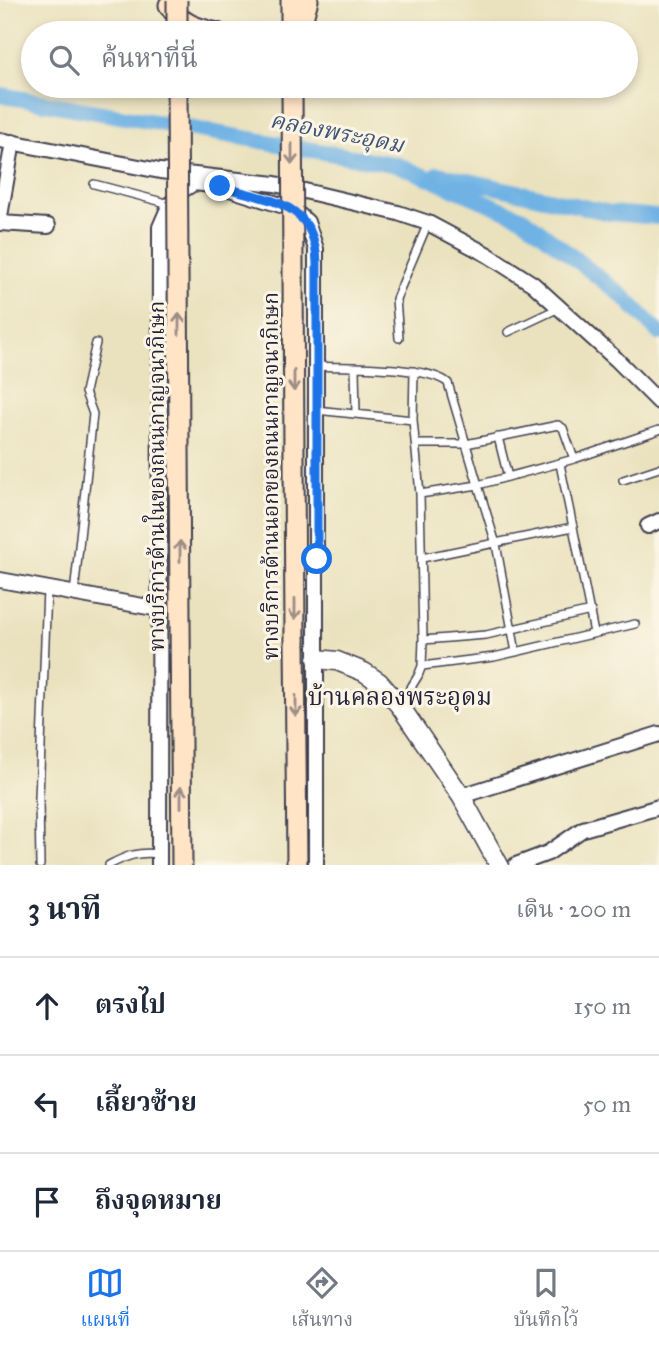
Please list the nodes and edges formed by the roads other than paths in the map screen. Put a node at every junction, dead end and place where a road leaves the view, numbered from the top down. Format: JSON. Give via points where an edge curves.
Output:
{"nodes":[{"id":1,"x":167,"y":0,"type":"edge"},
{"id":2,"x":177,"y":0,"type":"edge"},
{"id":3,"x":291,"y":0,"type":"edge"},
{"id":4,"x":308,"y":0,"type":"edge"},
{"id":5,"x":177,"y":21,"type":"edge"},
{"id":6,"x":182,"y":21,"type":"edge"},
{"id":7,"x":291,"y":21,"type":"edge"},
{"id":8,"x":302,"y":21,"type":"edge"},
{"id":9,"x":177,"y":98,"type":"edge"},
{"id":10,"x":292,"y":98,"type":"edge"},
{"id":11,"x":7,"y":141,"type":"edge"},
{"id":12,"x":94,"y":184,"type":"dead end"},
{"id":13,"x":170,"y":204,"type":"junction"},
{"id":14,"x":0,"y":216,"type":"edge"},
{"id":15,"x":0,"y":223,"type":"edge"},
{"id":16,"x":428,"y":223,"type":"junction"},
{"id":17,"x":48,"y":226,"type":"dead end"},
{"id":18,"x":560,"y":307,"type":"junction"},
{"id":19,"x":508,"y":332,"type":"dead end"},
{"id":20,"x":399,"y":338,"type":"dead end"},
{"id":21,"x":96,"y":343,"type":"dead end"},
{"id":22,"x":316,"y":366,"type":"junction"},
{"id":23,"x":355,"y":368,"type":"junction"},
{"id":24,"x":414,"y":371,"type":"junction"},
{"id":25,"x":659,"y":402,"type":"edge"},
{"id":26,"x":315,"y":410,"type":"junction"},
{"id":27,"x":356,"y":414,"type":"junction"},
{"id":28,"x":413,"y":419,"type":"junction"},
{"id":29,"x":659,"y":430,"type":"edge"},
{"id":30,"x":498,"y":437,"type":"junction"},
{"id":31,"x":417,"y":444,"type":"junction"},
{"id":32,"x":466,"y":444,"type":"junction"},
{"id":33,"x":574,"y":459,"type":"junction"},
{"id":34,"x":560,"y":464,"type":"junction"},
{"id":35,"x":659,"y":468,"type":"edge"},
{"id":36,"x":508,"y":477,"type":"junction"},
{"id":37,"x":623,"y":480,"type":"dead end"},
{"id":38,"x":478,"y":485,"type":"junction"},
{"id":39,"x":420,"y":494,"type":"junction"},
{"id":40,"x":573,"y":527,"type":"junction"},
{"id":41,"x":496,"y":544,"type":"junction"},
{"id":42,"x":422,"y":558,"type":"junction"},
{"id":43,"x":0,"y":580,"type":"edge"},
{"id":44,"x":47,"y":589,"type":"junction"},
{"id":45,"x":74,"y":594,"type":"junction"},
{"id":46,"x":159,"y":609,"type":"junction"},
{"id":47,"x":591,"y":611,"type":"junction"},
{"id":48,"x":635,"y":624,"type":"dead end"},
{"id":49,"x":512,"y":629,"type":"junction"},
{"id":50,"x":594,"y":633,"type":"junction"},
{"id":51,"x":423,"y":640,"type":"junction"},
{"id":52,"x":516,"y":652,"type":"junction"},
{"id":53,"x":317,"y":659,"type":"junction"},
{"id":54,"x":422,"y":666,"type":"junction"},
{"id":55,"x":400,"y":706,"type":"junction"},
{"id":56,"x":659,"y":734,"type":"edge"},
{"id":57,"x":461,"y":796,"type":"junction"},
{"id":58,"x":659,"y":807,"type":"edge"},
{"id":59,"x":159,"y":860,"type":"edge"},
{"id":60,"x":40,"y":865,"type":"edge"},
{"id":61,"x":109,"y":865,"type":"edge"},
{"id":62,"x":182,"y":865,"type":"edge"},
{"id":63,"x":297,"y":865,"type":"edge"},
{"id":64,"x":317,"y":865,"type":"edge"},
{"id":65,"x":499,"y":865,"type":"edge"},
{"id":66,"x":516,"y":865,"type":"edge"}],
"edges":[{"from":1,"to":6,"type":"main road"},
{"from":2,"to":5,"type":"main road","bridge":true},
{"from":3,"to":7,"type":"main road"},
{"from":4,"to":8,"type":"main road"},
{"from":62,"to":9,"type":"main road","name":"ทางบริการด้านในของถนนกาญจนาภิเษก","one_way":true,"bridge":true},
{"from":10,"to":63,"type":"main road","name":"ทางบริการด้านนอกของถนนกาญจนาภิเษก","one_way":true,"bridge":true},
{"from":11,"to":14,"type":"street"},
{"from":11,"to":16,"type":"street","via":[[160,171],[275,184]]},
{"from":12,"to":13,"type":"lane"},
{"from":13,"to":22,"type":"street","via":[[194,183],[220,186],[287,207],[307,222],[316,249]]},
{"from":13,"to":46,"type":"street","via":[[159,241]]},
{"from":15,"to":17,"type":"street"},
{"from":16,"to":18,"type":"street","via":[[488,255]]},
{"from":16,"to":20,"type":"lane","via":[[396,299]]},
{"from":18,"to":19,"type":"lane"},
{"from":18,"to":25,"type":"street"},
{"from":21,"to":45,"type":"lane","via":[[85,392],[93,414]]},
{"from":22,"to":23,"type":"lane"},
{"from":22,"to":26,"type":"street"},
{"from":23,"to":24,"type":"lane"},
{"from":23,"to":27,"type":"lane"},
{"from":24,"to":28,"type":"lane"},
{"from":24,"to":32,"type":"lane","via":[[448,383]]},
{"from":26,"to":27,"type":"lane"},
{"from":26,"to":53,"type":"street"},
{"from":27,"to":28,"type":"lane"},
{"from":28,"to":31,"type":"lane"},
{"from":29,"to":33,"type":"lane"},
{"from":30,"to":32,"type":"lane"},
{"from":30,"to":33,"type":"lane","via":[[558,425]]},
{"from":30,"to":36,"type":"lane"},
{"from":31,"to":32,"type":"lane"},
{"from":31,"to":39,"type":"lane"},
{"from":32,"to":38,"type":"lane"},
{"from":33,"to":34,"type":"lane"},
{"from":34,"to":36,"type":"lane"},
{"from":34,"to":40,"type":"lane"},
{"from":35,"to":37,"type":"lane"},
{"from":36,"to":38,"type":"lane"},
{"from":38,"to":39,"type":"lane"},
{"from":38,"to":41,"type":"lane"},
{"from":39,"to":42,"type":"lane"},
{"from":40,"to":41,"type":"lane"},
{"from":40,"to":47,"type":"lane"},
{"from":41,"to":42,"type":"lane"},
{"from":41,"to":49,"type":"lane"},
{"from":42,"to":51,"type":"lane"},
{"from":43,"to":44,"type":"street"},
{"from":44,"to":45,"type":"street"},
{"from":44,"to":60,"type":"lane"},
{"from":45,"to":46,"type":"street"},
{"from":46,"to":59,"type":"street"},
{"from":47,"to":49,"type":"lane"},
{"from":47,"to":50,"type":"lane"},
{"from":48,"to":50,"type":"lane"},
{"from":49,"to":51,"type":"lane"},
{"from":49,"to":52,"type":"lane"},
{"from":50,"to":52,"type":"lane"},
{"from":51,"to":54,"type":"lane"},
{"from":52,"to":54,"type":"lane"},
{"from":53,"to":55,"type":"street","via":[[364,672]]},
{"from":53,"to":64,"type":"street"},
{"from":54,"to":55,"type":"lane"},
{"from":55,"to":57,"type":"street"},
{"from":56,"to":57,"type":"street"},
{"from":57,"to":65,"type":"street"},
{"from":58,"to":66,"type":"street","via":[[583,830],[548,853]]},
{"from":59,"to":61,"type":"lane","via":[[144,852]]}]}
